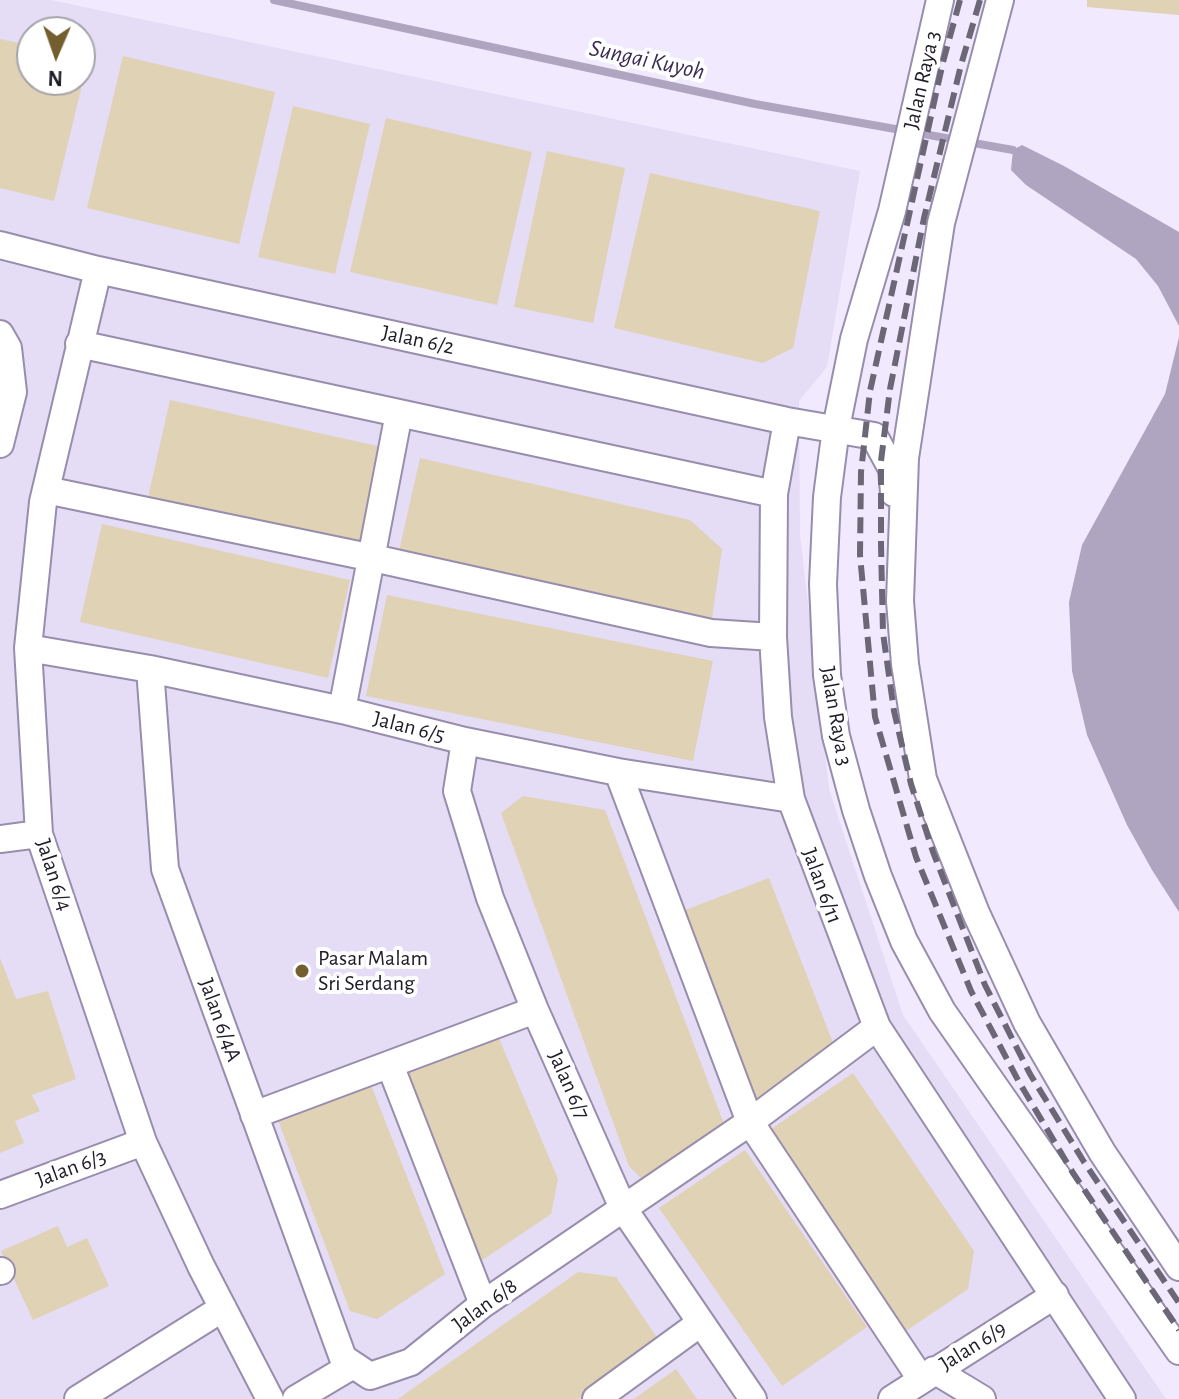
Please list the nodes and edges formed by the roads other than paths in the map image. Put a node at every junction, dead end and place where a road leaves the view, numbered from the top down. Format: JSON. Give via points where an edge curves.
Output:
{"nodes":[{"id":1,"x":940,"y":0,"type":"edge"},
{"id":2,"x":1000,"y":0,"type":"edge"},
{"id":3,"x":0,"y":245,"type":"edge"},
{"id":4,"x":98,"y":270,"type":"junction"},
{"id":5,"x":0,"y":334,"type":"edge"},
{"id":6,"x":79,"y":344,"type":"junction"},
{"id":7,"x":399,"y":413,"type":"junction"},
{"id":8,"x":787,"y":421,"type":"junction"},
{"id":9,"x":836,"y":428,"type":"junction"},
{"id":10,"x":0,"y":444,"type":"edge"},
{"id":11,"x":46,"y":490,"type":"junction"},
{"id":12,"x":774,"y":494,"type":"junction"},
{"id":13,"x":373,"y":558,"type":"junction"},
{"id":14,"x":900,"y":601,"type":"junction"},
{"id":15,"x":773,"y":637,"type":"junction"},
{"id":16,"x":28,"y":648,"type":"junction"},
{"id":17,"x":150,"y":669,"type":"junction"},
{"id":18,"x":342,"y":710,"type":"junction"},
{"id":19,"x":465,"y":741,"type":"junction"},
{"id":20,"x":618,"y":772,"type":"junction"},
{"id":21,"x":791,"y":799,"type":"junction"},
{"id":22,"x":39,"y":834,"type":"junction"},
{"id":23,"x":0,"y":839,"type":"edge"},
{"id":24,"x":535,"y":1010,"type":"junction"},
{"id":25,"x":877,"y":1027,"type":"junction"},
{"id":26,"x":390,"y":1065,"type":"junction"},
{"id":27,"x":254,"y":1115,"type":"junction"},
{"id":28,"x":750,"y":1122,"type":"junction"},
{"id":29,"x":143,"y":1142,"type":"junction"},
{"id":30,"x":0,"y":1195,"type":"edge"},
{"id":31,"x":623,"y":1208,"type":"junction"},
{"id":32,"x":1179,"y":1267,"type":"edge"},
{"id":33,"x":1055,"y":1295,"type":"junction"},
{"id":34,"x":483,"y":1304,"type":"junction"},
{"id":35,"x":223,"y":1308,"type":"junction"},
{"id":36,"x":699,"y":1324,"type":"junction"},
{"id":37,"x":1179,"y":1351,"type":"edge"},
{"id":38,"x":348,"y":1362,"type":"junction"},
{"id":39,"x":928,"y":1375,"type":"junction"},
{"id":40,"x":78,"y":1399,"type":"edge"},
{"id":41,"x":270,"y":1399,"type":"edge"},
{"id":42,"x":296,"y":1399,"type":"edge"},
{"id":43,"x":596,"y":1399,"type":"edge"},
{"id":44,"x":753,"y":1399,"type":"edge"},
{"id":45,"x":892,"y":1399,"type":"edge"},
{"id":46,"x":982,"y":1399,"type":"edge"},
{"id":47,"x":1122,"y":1399,"type":"edge"}],
"edges":[{"from":1,"to":9,"type":"street","name":"Jalan Raya 3"},
{"from":2,"to":14,"type":"street","via":[[941,223],[905,458]]},
{"from":3,"to":4,"type":"street","name":"Jalan 6/2"},
{"from":4,"to":6,"type":"street","name":"Jalan 6/4"},
{"from":4,"to":8,"type":"street","name":"Jalan 6/2"},
{"from":5,"to":10,"type":"street","via":[[8,348],[13,392]]},
{"from":6,"to":7,"type":"street"},
{"from":6,"to":11,"type":"street","name":"Jalan 6/4"},
{"from":7,"to":12,"type":"street"},
{"from":7,"to":13,"type":"street"},
{"from":8,"to":9,"type":"street","name":"Jalan 6/2"},
{"from":8,"to":12,"type":"street","name":"Jalan 6/11"},
{"from":9,"to":14,"type":"street","name":"Jalan 6/2","via":[[874,436],[892,469]]},
{"from":9,"to":37,"type":"street","name":"Jalan Raya 3","via":[[823,584],[827,675],[836,736],[878,876],[904,941],[942,1011]]},
{"from":11,"to":13,"type":"street"},
{"from":11,"to":16,"type":"street","name":"Jalan 6/4"},
{"from":12,"to":15,"type":"street","name":"Jalan 6/11"},
{"from":13,"to":15,"type":"street","via":[[711,633]]},
{"from":13,"to":18,"type":"street"},
{"from":14,"to":32,"type":"street","via":[[923,779],[948,847],[1027,1023],[1102,1152]]},
{"from":15,"to":21,"type":"street","name":"Jalan 6/11"},
{"from":16,"to":17,"type":"street","name":"Jalan 6/5"},
{"from":16,"to":22,"type":"street","name":"Jalan 6/4"},
{"from":17,"to":18,"type":"street","name":"Jalan 6/5"},
{"from":17,"to":27,"type":"street","name":"Jalan 6/4A","via":[[165,869]]},
{"from":18,"to":19,"type":"street","name":"Jalan 6/5"},
{"from":19,"to":20,"type":"street","name":"Jalan 6/5"},
{"from":19,"to":24,"type":"street","name":"Jalan 6/7","via":[[457,791],[490,898]]},
{"from":20,"to":21,"type":"street","name":"Jalan 6/5"},
{"from":20,"to":28,"type":"street"},
{"from":21,"to":25,"type":"street","name":"Jalan 6/11"},
{"from":22,"to":23,"type":"street"},
{"from":22,"to":29,"type":"street","name":"Jalan 6/4"},
{"from":24,"to":26,"type":"street"},
{"from":24,"to":31,"type":"street","name":"Jalan 6/7"},
{"from":25,"to":28,"type":"street","name":"Jalan 6/8"},
{"from":25,"to":33,"type":"street","name":"Jalan 6/11"},
{"from":26,"to":27,"type":"street"},
{"from":26,"to":34,"type":"street"},
{"from":27,"to":38,"type":"street","name":"Jalan 6/4A"},
{"from":28,"to":31,"type":"street","name":"Jalan 6/8"},
{"from":28,"to":39,"type":"street"},
{"from":29,"to":30,"type":"street","name":"Jalan 6/3"},
{"from":29,"to":35,"type":"street","name":"Jalan 6/4"},
{"from":31,"to":34,"type":"street","name":"Jalan 6/8"},
{"from":31,"to":36,"type":"street","name":"Jalan 6/7"},
{"from":33,"to":39,"type":"street","name":"Jalan 6/9"},
{"from":33,"to":47,"type":"street","name":"Jalan 6/11"},
{"from":34,"to":38,"type":"street","name":"Jalan 6/8","via":[[411,1362],[370,1376]]},
{"from":35,"to":40,"type":"street"},
{"from":35,"to":41,"type":"street","name":"Jalan 6/4"},
{"from":36,"to":43,"type":"street"},
{"from":36,"to":44,"type":"street","name":"Jalan 6/7"},
{"from":38,"to":42,"type":"street"},
{"from":39,"to":45,"type":"street","name":"Jalan 6/9"},
{"from":39,"to":46,"type":"street"}]}
